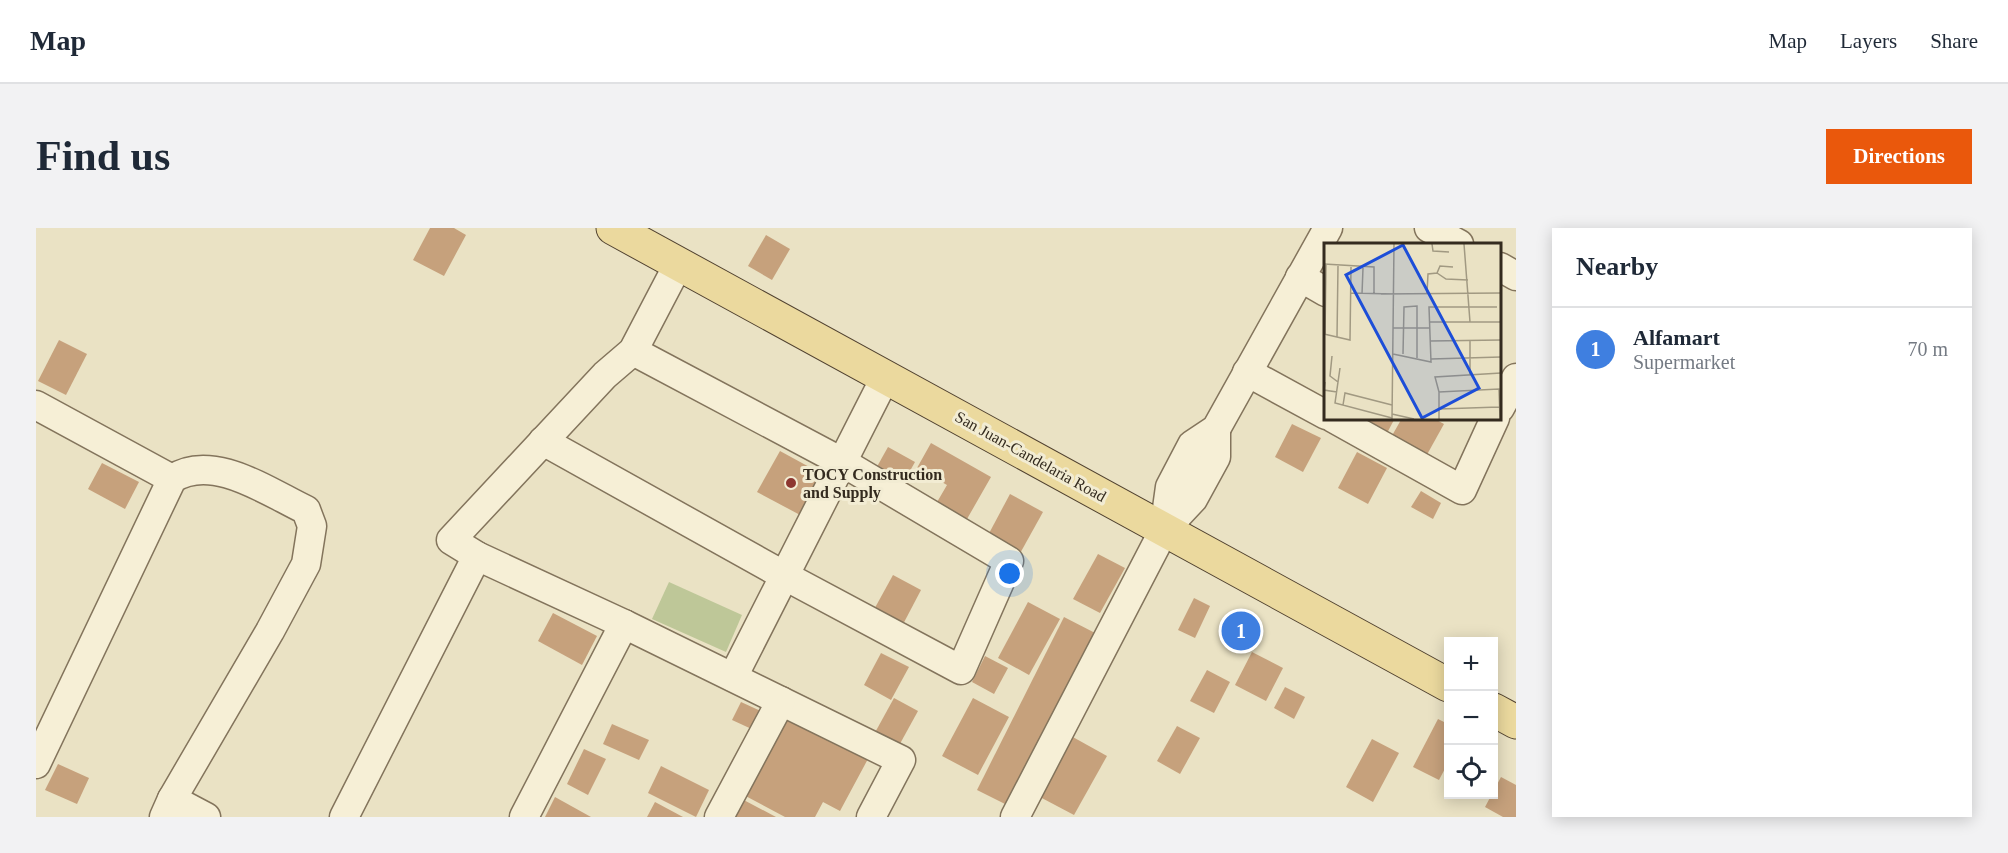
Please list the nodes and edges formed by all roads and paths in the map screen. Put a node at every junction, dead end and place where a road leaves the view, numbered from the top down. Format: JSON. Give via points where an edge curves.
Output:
{"nodes":[{"id":1,"x":614,"y":228,"type":"edge"},
{"id":2,"x":1328,"y":228,"type":"edge"},
{"id":3,"x":1429,"y":228,"type":"edge"},
{"id":4,"x":1457,"y":243,"type":"edge"},
{"id":5,"x":679,"y":263,"type":"junction"},
{"id":6,"x":1501,"y":268,"type":"edge"},
{"id":7,"x":1516,"y":276,"type":"edge"},
{"id":8,"x":1300,"y":278,"type":"junction"},
{"id":9,"x":1324,"y":291,"type":"edge"},
{"id":10,"x":633,"y":351,"type":"junction"},
{"id":11,"x":1248,"y":372,"type":"junction"},
{"id":12,"x":886,"y":376,"type":"junction"},
{"id":13,"x":36,"y":405,"type":"edge"},
{"id":14,"x":1324,"y":414,"type":"edge"},
{"id":15,"x":1337,"y":420,"type":"edge"},
{"id":16,"x":1494,"y":420,"type":"edge"},
{"id":17,"x":543,"y":441,"type":"junction"},
{"id":18,"x":842,"y":462,"type":"junction"},
{"id":19,"x":172,"y":479,"type":"junction"},
{"id":20,"x":1164,"y":530,"type":"junction"},
{"id":21,"x":477,"y":556,"type":"junction"},
{"id":22,"x":784,"y":576,"type":"junction"},
{"id":23,"x":624,"y":624,"type":"junction"},
{"id":24,"x":733,"y":677,"type":"junction"},
{"id":25,"x":1444,"y":682,"type":"edge"},
{"id":26,"x":781,"y":701,"type":"junction"},
{"id":27,"x":1498,"y":712,"type":"edge"},
{"id":28,"x":1516,"y":722,"type":"edge"},
{"id":29,"x":36,"y":764,"type":"edge"},
{"id":30,"x":168,"y":808,"type":"edge"},
{"id":31,"x":1024,"y":814,"type":"edge"},
{"id":32,"x":206,"y":817,"type":"edge"},
{"id":33,"x":344,"y":817,"type":"edge"},
{"id":34,"x":524,"y":817,"type":"edge"},
{"id":35,"x":719,"y":817,"type":"edge"},
{"id":36,"x":871,"y":817,"type":"edge"}],
"edges":[{"from":1,"to":5,"type":"main road","name":"San Juan-Candelaria Road"},
{"from":2,"to":8,"type":"street"},
{"from":3,"to":4,"type":"street"},
{"from":5,"to":10,"type":"street"},
{"from":5,"to":12,"type":"main road","name":"San Juan-Candelaria Road"},
{"from":6,"to":7,"type":"street"},
{"from":8,"to":9,"type":"street"},
{"from":8,"to":11,"type":"street"},
{"from":10,"to":17,"type":"street"},
{"from":10,"to":18,"type":"street"},
{"from":11,"to":14,"type":"street"},
{"from":11,"to":20,"type":"street","via":[[1216,429],[1216,457],[1193,499]]},
{"from":12,"to":18,"type":"street"},
{"from":12,"to":20,"type":"main road","name":"San Juan-Candelaria Road"},
{"from":13,"to":19,"type":"street"},
{"from":15,"to":16,"type":"street","via":[[1462,490]]},
{"from":17,"to":21,"type":"street","via":[[452,540]]},
{"from":17,"to":22,"type":"street"},
{"from":18,"to":22,"type":"street"},
{"from":18,"to":22,"type":"street","via":[[1009,561],[961,670]]},
{"from":19,"to":29,"type":"street"},
{"from":19,"to":30,"type":"street","via":[[184,471],[206,469],[240,478],[306,510],[312,526],[306,564]]},
{"from":20,"to":25,"type":"main road","name":"San Juan-Candelaria Road"},
{"from":20,"to":31,"type":"street"},
{"from":21,"to":23,"type":"street"},
{"from":21,"to":33,"type":"street"},
{"from":22,"to":24,"type":"street"},
{"from":23,"to":24,"type":"street"},
{"from":23,"to":34,"type":"street"},
{"from":24,"to":26,"type":"street"},
{"from":26,"to":35,"type":"street"},
{"from":26,"to":36,"type":"street","via":[[901,760]]},
{"from":27,"to":28,"type":"main road"},
{"from":30,"to":32,"type":"street"}]}
